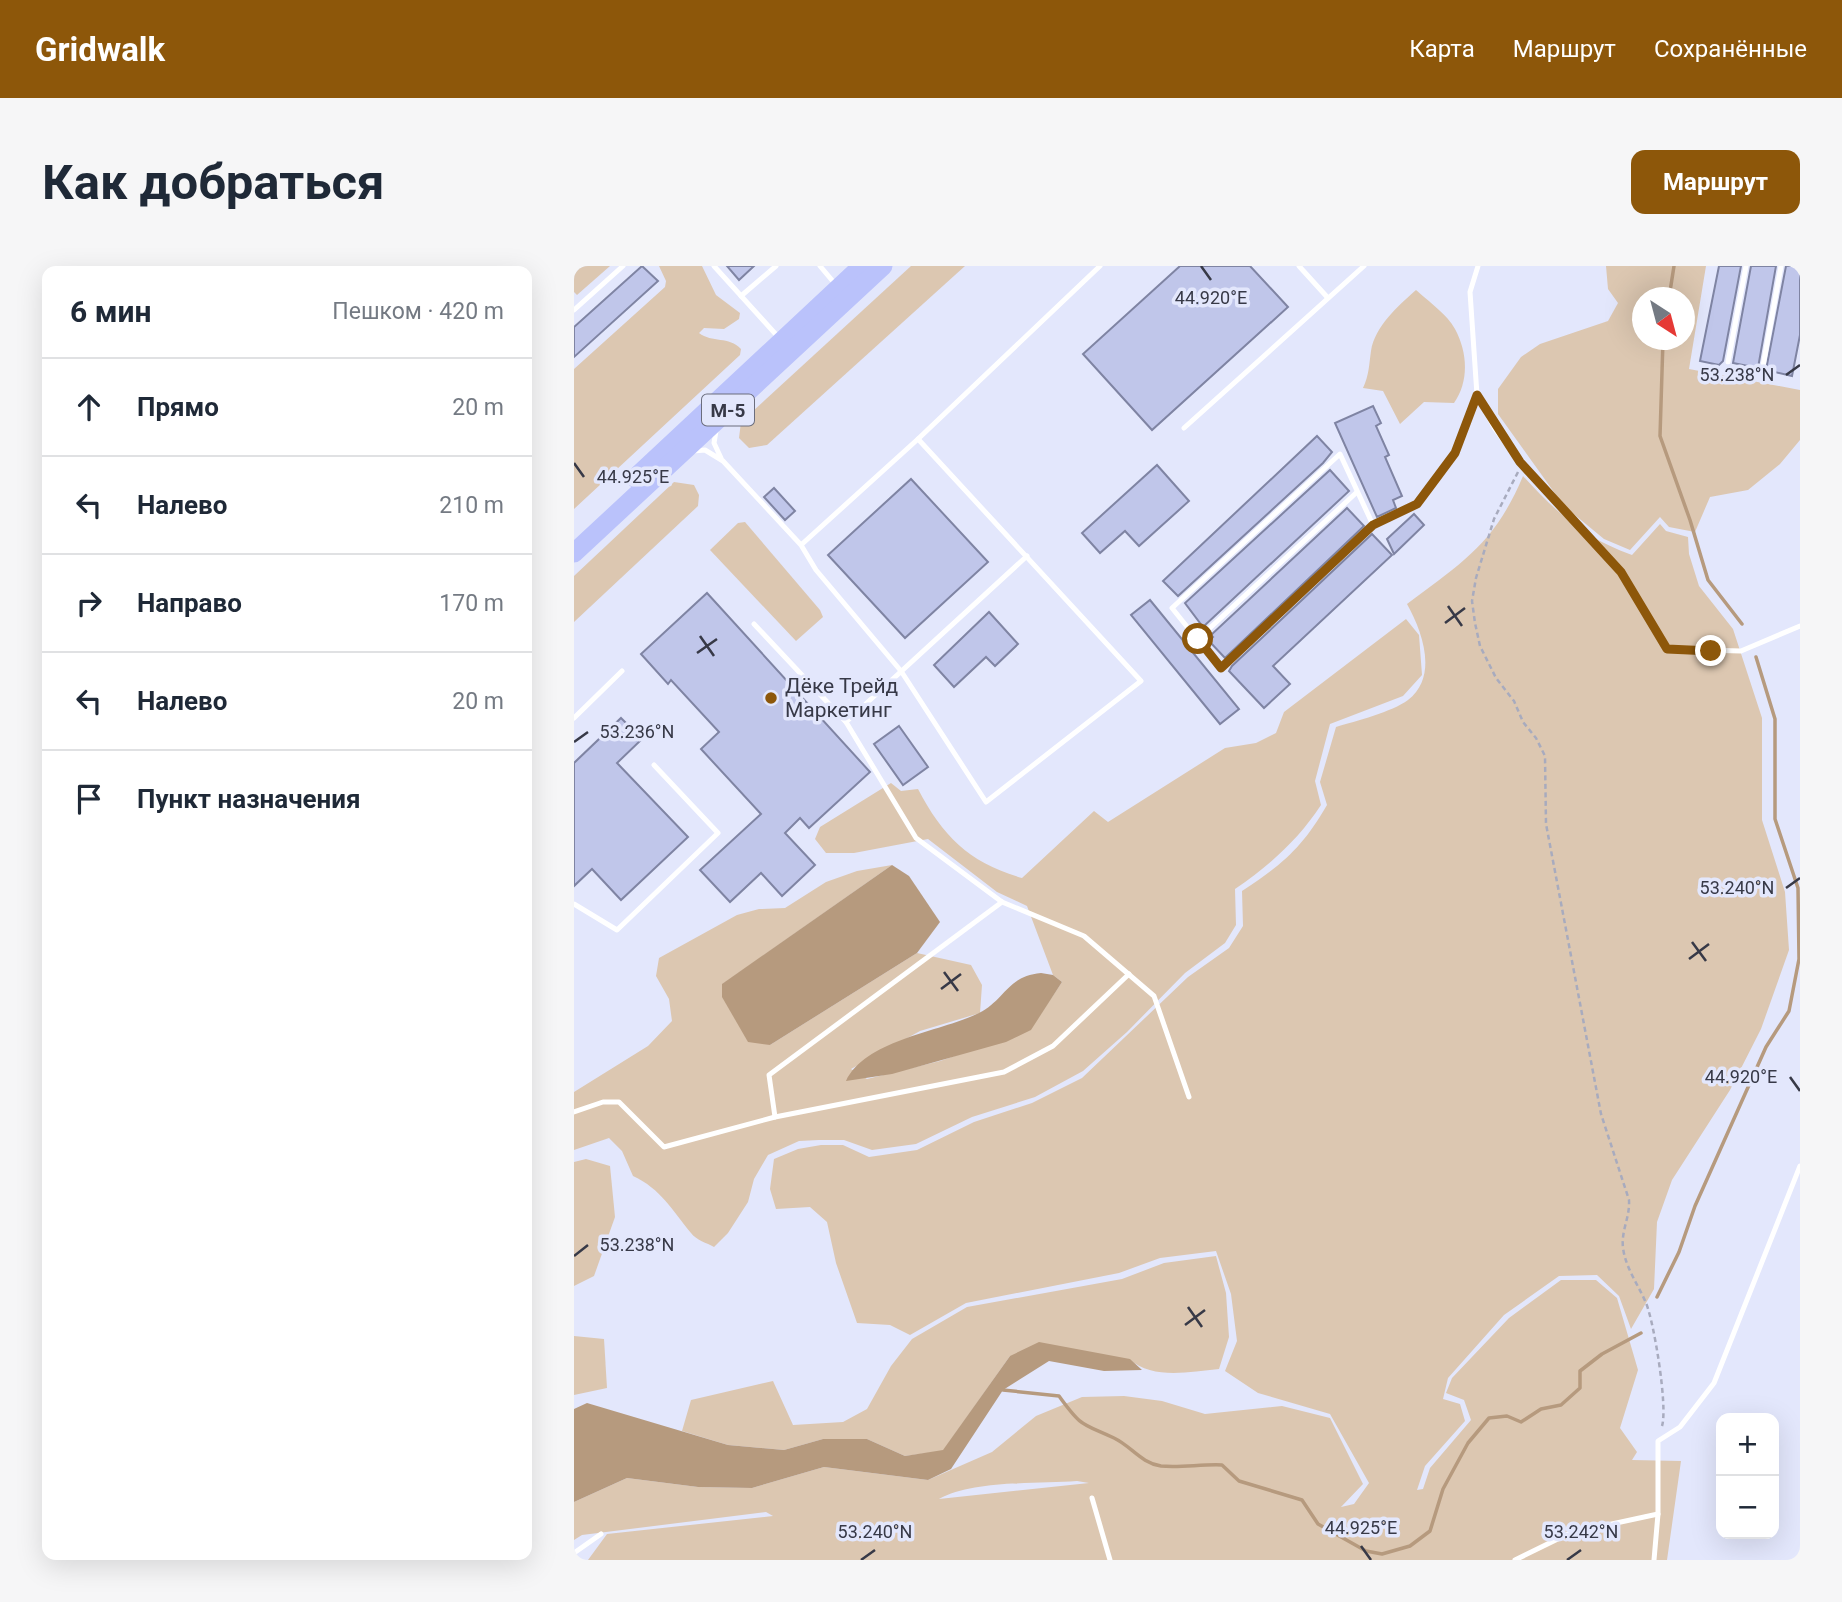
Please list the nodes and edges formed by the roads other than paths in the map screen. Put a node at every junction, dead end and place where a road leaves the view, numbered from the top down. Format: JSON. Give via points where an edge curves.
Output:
{"nodes":[{"id":1,"x":623,"y":266,"type":"edge"},
{"id":2,"x":714,"y":266,"type":"edge"},
{"id":3,"x":776,"y":266,"type":"edge"},
{"id":4,"x":820,"y":266,"type":"edge"},
{"id":5,"x":862,"y":266,"type":"edge"},
{"id":6,"x":883,"y":266,"type":"edge"},
{"id":7,"x":1100,"y":266,"type":"edge"},
{"id":8,"x":1299,"y":266,"type":"edge"},
{"id":9,"x":1364,"y":266,"type":"edge"},
{"id":10,"x":1478,"y":266,"type":"edge"},
{"id":11,"x":1746,"y":266,"type":"edge"},
{"id":12,"x":1781,"y":266,"type":"edge"},
{"id":13,"x":839,"y":287,"type":"junction"},
{"id":14,"x":741,"y":296,"type":"junction"},
{"id":15,"x":1328,"y":298,"type":"junction"},
{"id":16,"x":575,"y":307,"type":"edge"},
{"id":17,"x":782,"y":341,"type":"junction"},
{"id":18,"x":1728,"y":362,"type":"dead end"},
{"id":19,"x":1763,"y":366,"type":"dead end"},
{"id":20,"x":1477,"y":395,"type":"junction"},
{"id":21,"x":726,"y":412,"type":"junction"},
{"id":22,"x":1184,"y":428,"type":"dead end"},
{"id":23,"x":918,"y":439,"type":"junction"},
{"id":24,"x":673,"y":461,"type":"junction"},
{"id":25,"x":723,"y":461,"type":"junction"},
{"id":26,"x":1357,"y":492,"type":"junction"},
{"id":27,"x":1373,"y":525,"type":"junction"},
{"id":28,"x":574,"y":535,"type":"edge"},
{"id":29,"x":801,"y":545,"type":"junction"},
{"id":30,"x":574,"y":553,"type":"edge"},
{"id":31,"x":1027,"y":556,"type":"junction"},
{"id":32,"x":754,"y":624,"type":"dead end"},
{"id":33,"x":1800,"y":625,"type":"edge"},
{"id":34,"x":1198,"y":639,"type":"junction"},
{"id":35,"x":622,"y":671,"type":"dead end"},
{"id":36,"x":901,"y":671,"type":"junction"},
{"id":37,"x":574,"y":718,"type":"edge"},
{"id":38,"x":846,"y":722,"type":"junction"},
{"id":39,"x":654,"y":765,"type":"dead end"},
{"id":40,"x":1002,"y":902,"type":"junction"},
{"id":41,"x":574,"y":904,"type":"edge"},
{"id":42,"x":1129,"y":974,"type":"junction"},
{"id":43,"x":1189,"y":1097,"type":"dead end"},
{"id":44,"x":574,"y":1112,"type":"edge"},
{"id":45,"x":775,"y":1118,"type":"junction"},
{"id":46,"x":1800,"y":1166,"type":"edge"},
{"id":47,"x":1092,"y":1498,"type":"dead end"},
{"id":48,"x":1658,"y":1514,"type":"junction"},
{"id":49,"x":601,"y":1534,"type":"dead end"},
{"id":50,"x":574,"y":1553,"type":"edge"},
{"id":51,"x":1110,"y":1560,"type":"edge"},
{"id":52,"x":1515,"y":1560,"type":"edge"},
{"id":53,"x":1654,"y":1560,"type":"edge"}],
"edges":[{"from":1,"to":16,"type":"lane"},
{"from":2,"to":14,"type":"lane"},
{"from":3,"to":14,"type":"lane"},
{"from":4,"to":13,"type":"lane"},
{"from":5,"to":13,"type":"highway","number":"М-5"},
{"from":6,"to":21,"type":"highway","number":"М-5"},
{"from":7,"to":23,"type":"lane"},
{"from":8,"to":15,"type":"lane"},
{"from":9,"to":15,"type":"lane"},
{"from":10,"to":20,"type":"lane","via":[[1470,292]]},
{"from":11,"to":18,"type":"lane"},
{"from":12,"to":19,"type":"lane"},
{"from":13,"to":17,"type":"highway","number":"М-5"},
{"from":14,"to":17,"type":"lane"},
{"from":15,"to":22,"type":"lane"},
{"from":17,"to":28,"type":"highway","number":"М-5"},
{"from":20,"to":27,"type":"lane","via":[[1455,453],[1439,477],[1417,504]]},
{"from":20,"to":33,"type":"lane","via":[[1520,462],[1621,572],[1667,649],[1741,651]]},
{"from":21,"to":24,"type":"highway","number":"М-5"},
{"from":21,"to":25,"type":"lane","via":[[715,437]]},
{"from":23,"to":29,"type":"lane"},
{"from":23,"to":31,"type":"lane"},
{"from":24,"to":25,"type":"lane","via":[[698,450]]},
{"from":24,"to":30,"type":"highway","number":"М-5"},
{"from":25,"to":29,"type":"lane"},
{"from":26,"to":27,"type":"lane"},
{"from":26,"to":34,"type":"lane"},
{"from":26,"to":34,"type":"lane","via":[[1340,454],[1172,608]]},
{"from":27,"to":34,"type":"lane","via":[[1221,668]]},
{"from":29,"to":36,"type":"lane","via":[[816,570]]},
{"from":31,"to":36,"type":"lane"},
{"from":31,"to":36,"type":"lane","via":[[1142,681],[986,802]]},
{"from":32,"to":38,"type":"lane"},
{"from":35,"to":37,"type":"lane"},
{"from":36,"to":38,"type":"lane"},
{"from":38,"to":40,"type":"lane","via":[[916,838]]},
{"from":39,"to":41,"type":"lane","via":[[718,833],[617,930]]},
{"from":40,"to":42,"type":"lane","via":[[1084,936]]},
{"from":40,"to":45,"type":"lane","via":[[769,1075]]},
{"from":42,"to":43,"type":"lane","via":[[1154,996]]},
{"from":42,"to":45,"type":"lane","via":[[1053,1046],[1004,1072]]},
{"from":44,"to":45,"type":"lane","via":[[619,1102],[664,1147]]},
{"from":46,"to":48,"type":"lane","via":[[1714,1383],[1680,1427],[1658,1441]]},
{"from":47,"to":51,"type":"lane"},
{"from":48,"to":52,"type":"lane","via":[[1570,1533]]},
{"from":48,"to":53,"type":"lane"},
{"from":49,"to":50,"type":"lane"}]}
